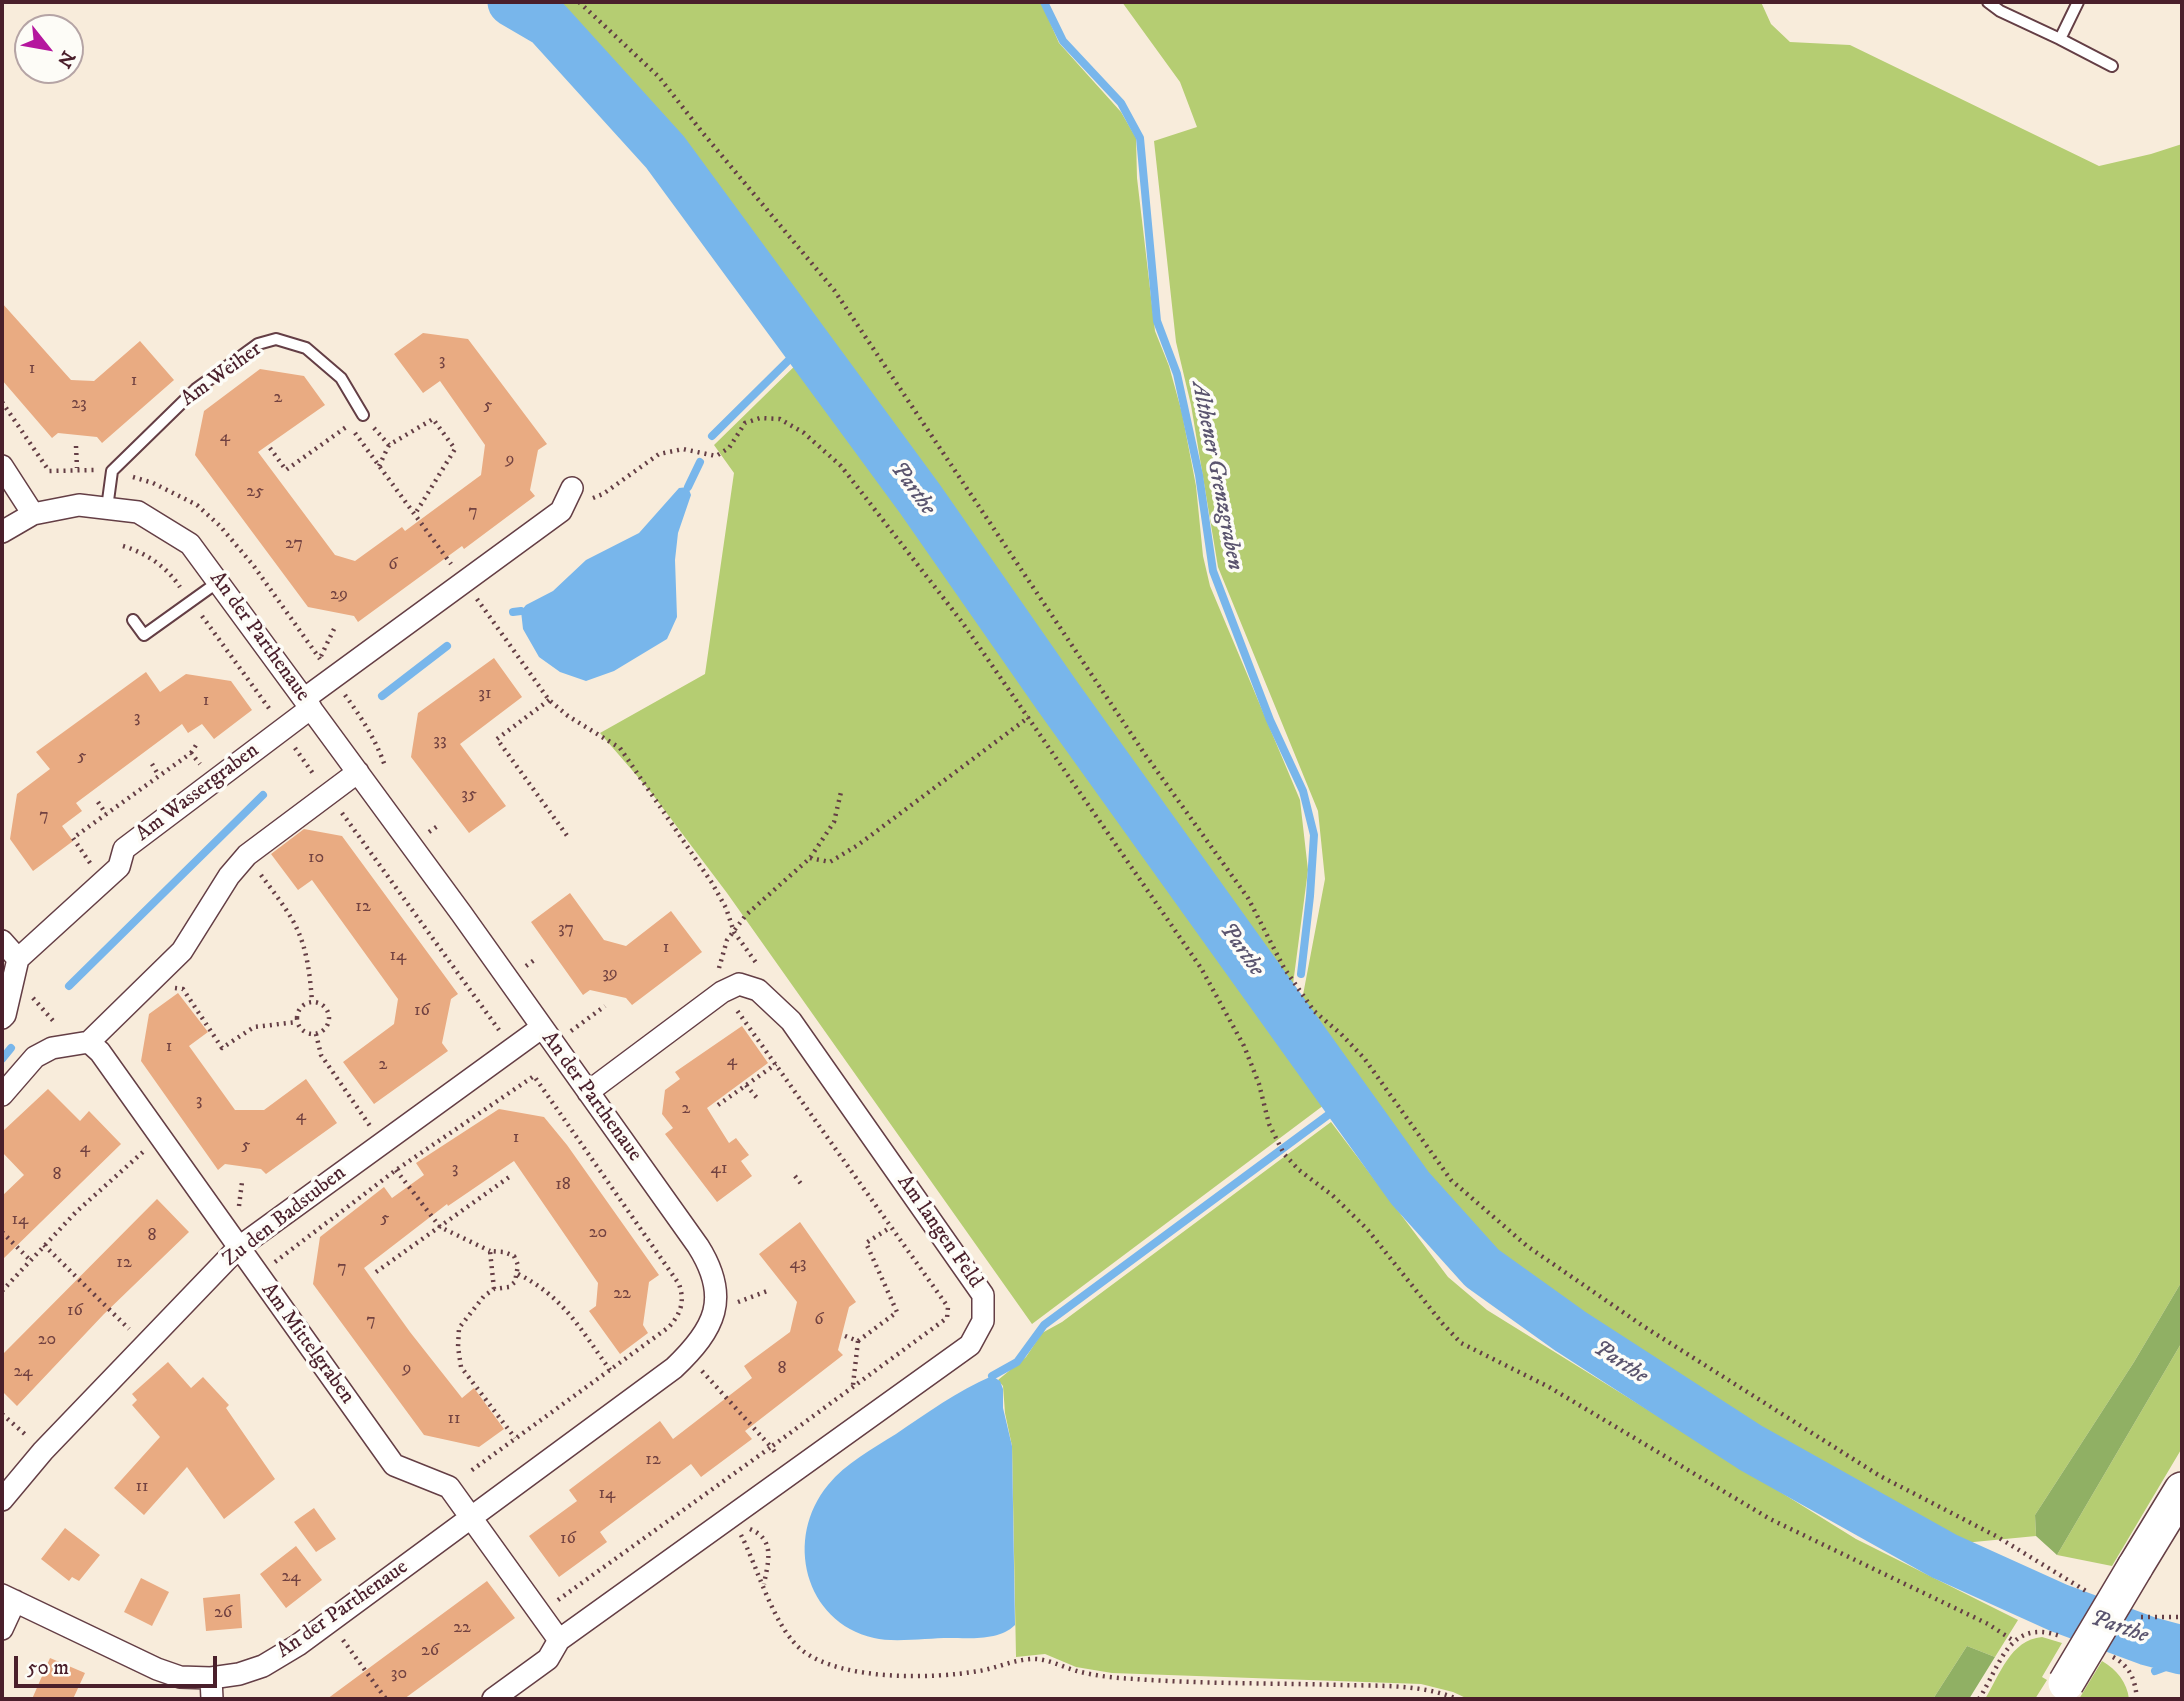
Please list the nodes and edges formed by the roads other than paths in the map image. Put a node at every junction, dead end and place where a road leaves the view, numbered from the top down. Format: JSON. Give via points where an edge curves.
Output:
{"nodes":[{"id":1,"x":1988,"y":2,"type":"edge"},
{"id":2,"x":2078,"y":2,"type":"edge"},
{"id":3,"x":2060,"y":39,"type":"junction"},
{"id":4,"x":2112,"y":66,"type":"dead end"},
{"id":5,"x":363,"y":415,"type":"road end"},
{"id":6,"x":2,"y":466,"type":"edge"},
{"id":7,"x":572,"y":488,"type":"dead end"},
{"id":8,"x":107,"y":508,"type":"junction"},
{"id":9,"x":33,"y":514,"type":"junction"},
{"id":10,"x":2,"y":532,"type":"edge"},
{"id":11,"x":218,"y":582,"type":"junction"},
{"id":12,"x":133,"y":620,"type":"dead end"},
{"id":13,"x":307,"y":703,"type":"junction"},
{"id":14,"x":358,"y":772,"type":"junction"},
{"id":15,"x":2,"y":941,"type":"edge"},
{"id":16,"x":16,"y":968,"type":"junction"},
{"id":17,"x":2,"y":1018,"type":"edge"},
{"id":18,"x":541,"y":1028,"type":"junction"},
{"id":19,"x":89,"y":1042,"type":"junction"},
{"id":20,"x":588,"y":1092,"type":"junction"},
{"id":21,"x":2,"y":1095,"type":"edge"},
{"id":22,"x":238,"y":1248,"type":"junction"},
{"id":23,"x":2182,"y":1490,"type":"edge"},
{"id":24,"x":2,"y":1500,"type":"edge"},
{"id":25,"x":471,"y":1517,"type":"junction"},
{"id":26,"x":8,"y":1598,"type":"edge"},
{"id":27,"x":2,"y":1629,"type":"edge"},
{"id":28,"x":559,"y":1640,"type":"junction"},
{"id":29,"x":211,"y":1689,"type":"edge"},
{"id":30,"x":2061,"y":1691,"type":"edge"},
{"id":31,"x":493,"y":1699,"type":"edge"}],
"edges":[{"from":1,"to":3,"type":"lane"},
{"from":2,"to":3,"type":"lane"},
{"from":3,"to":4,"type":"lane"},
{"from":5,"to":8,"type":"lane","name":"Am Weiher","via":[[341,378],[306,348],[276,339],[258,344],[195,389],[112,471]]},
{"from":6,"to":9,"type":"street"},
{"from":7,"to":13,"type":"street","via":[[561,511],[333,677]]},
{"from":8,"to":9,"type":"street","name":"An der Parthenaue","via":[[79,505]]},
{"from":8,"to":11,"type":"street","name":"An der Parthenaue","via":[[138,512],[190,544]]},
{"from":9,"to":10,"type":"street","name":"An der Parthenaue"},
{"from":11,"to":12,"type":"lane","via":[[144,635]]},
{"from":11,"to":13,"type":"street","name":"An der Parthenaue"},
{"from":13,"to":14,"type":"street","name":"An der Parthenaue"},
{"from":13,"to":16,"type":"street","name":"Am Wassergraben","via":[[282,729],[124,849],[119,867]]},
{"from":14,"to":18,"type":"street","name":"An der Parthenaue"},
{"from":14,"to":19,"type":"street","via":[[247,855],[182,951]]},
{"from":15,"to":16,"type":"street"},
{"from":16,"to":17,"type":"street"},
{"from":18,"to":20,"type":"street","name":"An der Parthenaue"},
{"from":18,"to":22,"type":"street","name":"Zu den Badstuben"},
{"from":19,"to":21,"type":"street","via":[[52,1048],[35,1057]]},
{"from":19,"to":22,"type":"street","name":"Am Mittelgraben"},
{"from":20,"to":25,"type":"street","name":"An der Parthenaue","via":[[705,1257],[730,1305],[688,1354]]},
{"from":20,"to":28,"type":"street","name":"Am langen Feld","via":[[722,992],[739,984],[758,990],[791,1021],[983,1295],[983,1321],[970,1345],[734,1521]]},
{"from":22,"to":24,"type":"street","name":"Zu den Badstuben","via":[[43,1451]]},
{"from":22,"to":25,"type":"street","name":"Am Mittelgraben","via":[[394,1465],[449,1487]]},
{"from":23,"to":30,"type":"main road","bridge":true},
{"from":25,"to":28,"type":"street"},
{"from":25,"to":29,"type":"street","name":"An der Parthenaue","via":[[331,1623],[263,1666]]},
{"from":26,"to":27,"type":"street","name":"An der Parthenaue"},
{"from":26,"to":29,"type":"street","name":"An der Parthenaue","via":[[157,1669]]},
{"from":28,"to":31,"type":"street","name":"Am langen Feld","via":[[548,1659]]}]}
